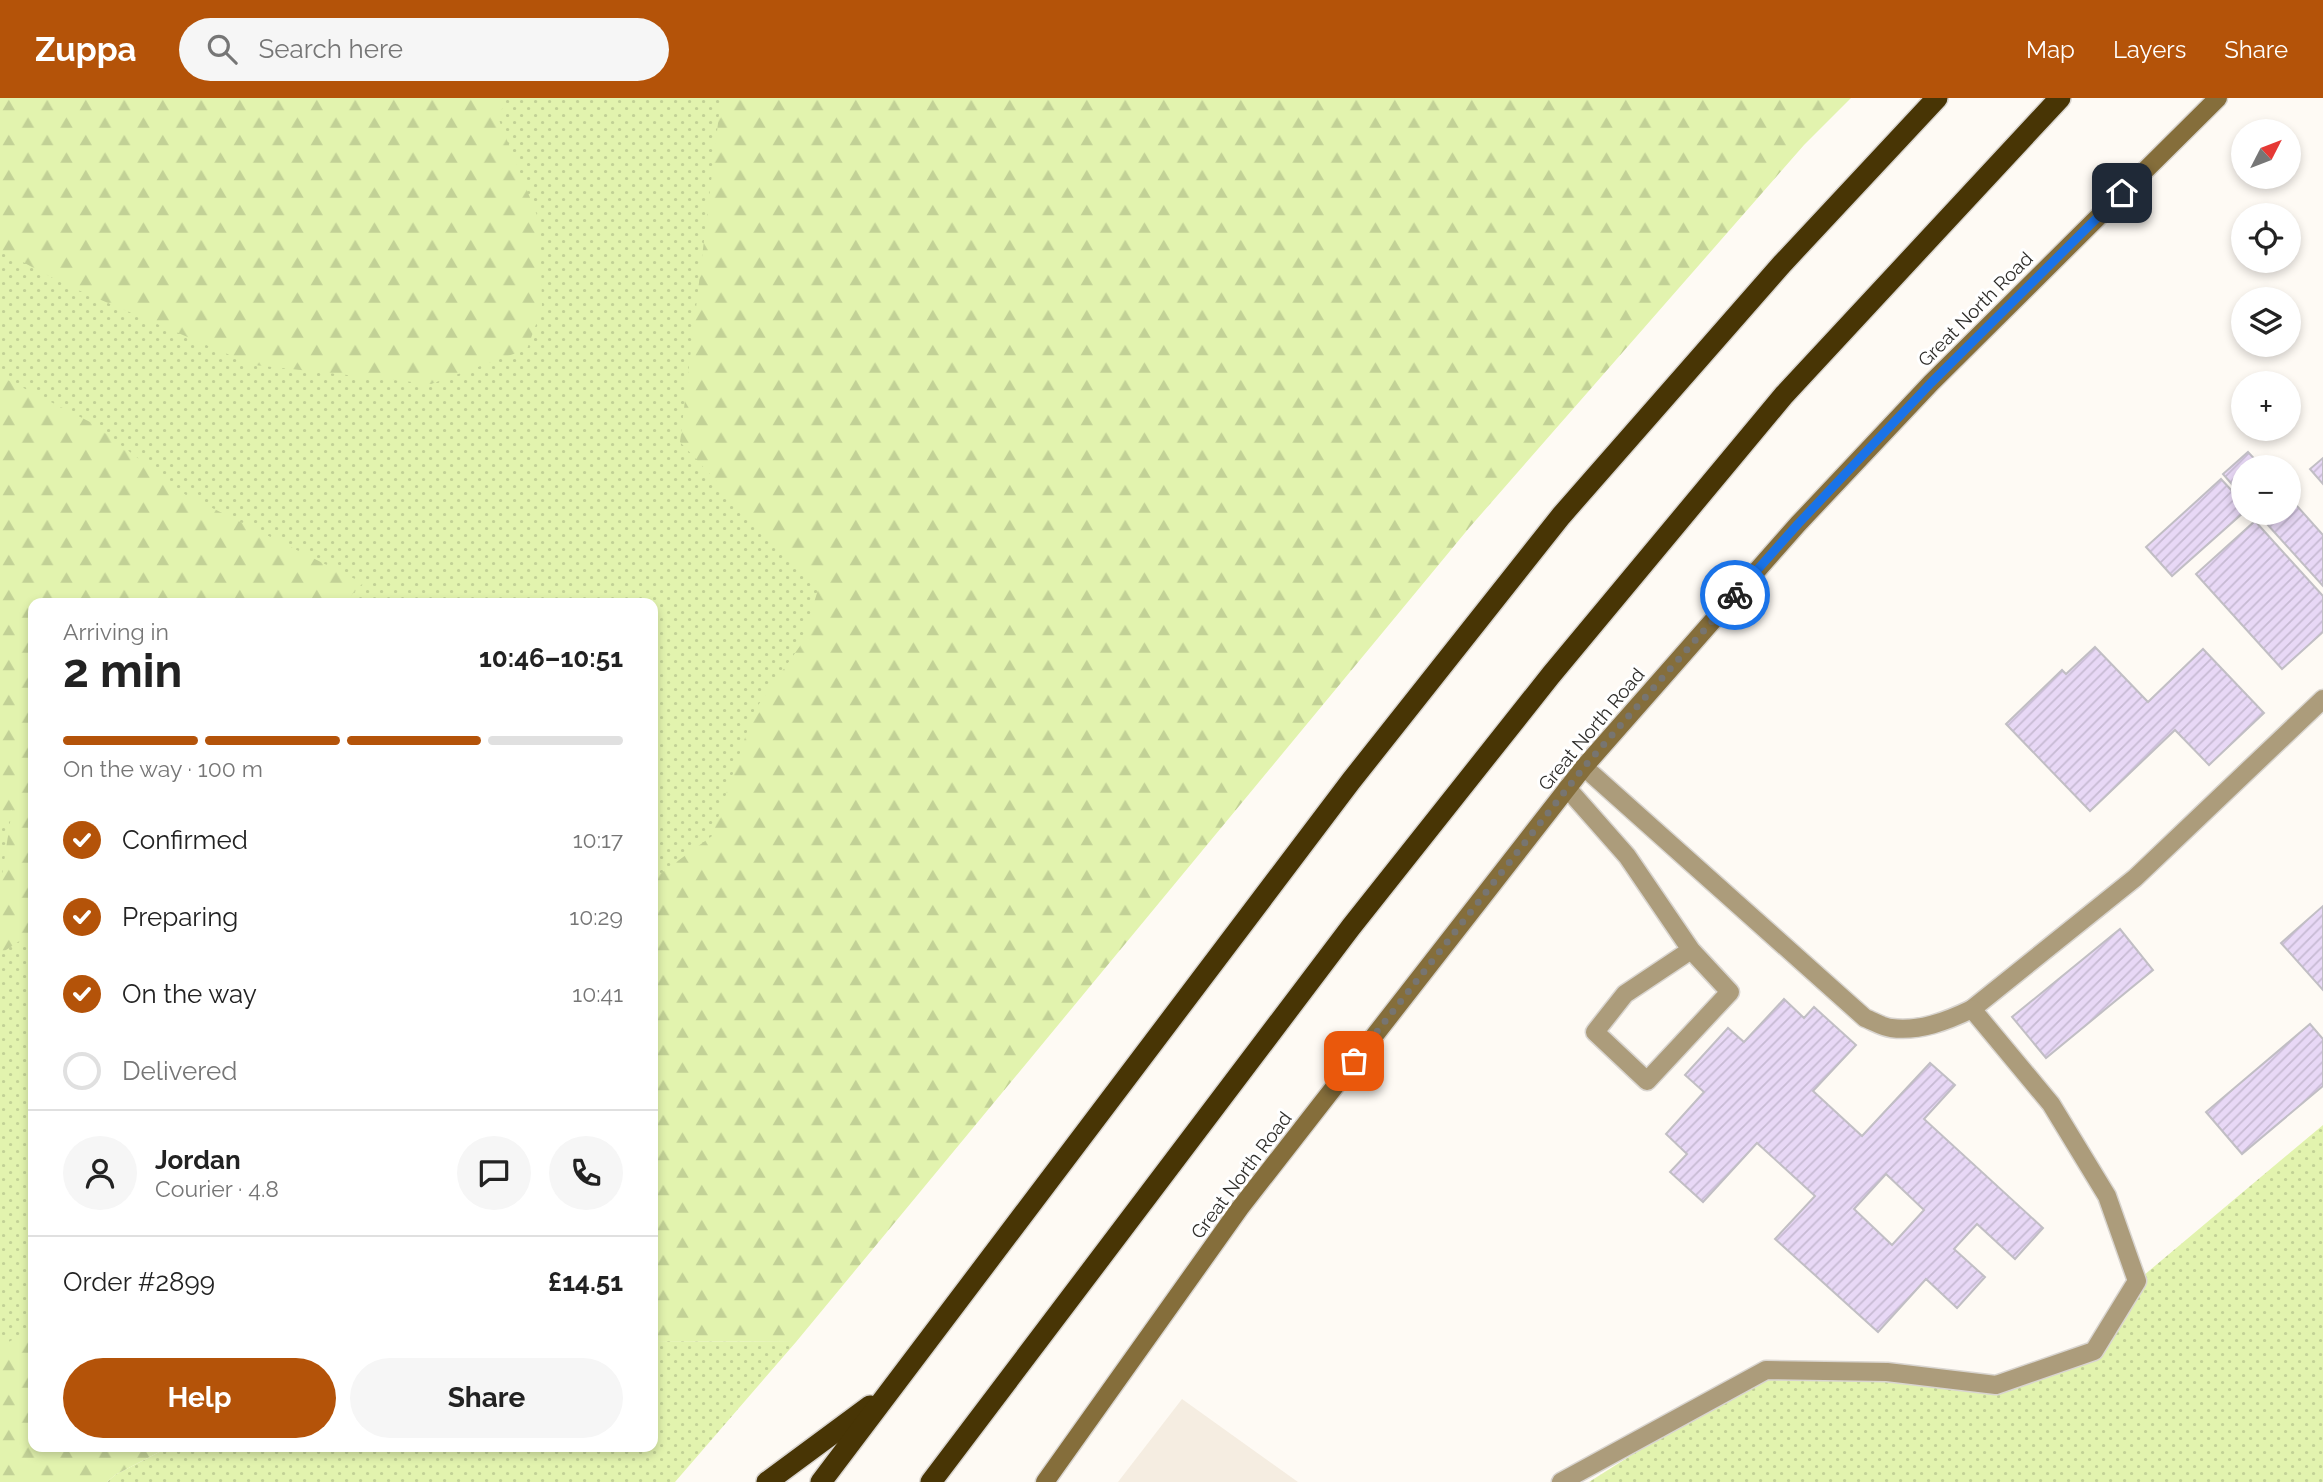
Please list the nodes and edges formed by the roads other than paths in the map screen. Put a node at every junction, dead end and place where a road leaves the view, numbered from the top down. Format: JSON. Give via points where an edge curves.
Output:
{"nodes":[{"id":1,"x":1937,"y":98,"type":"edge"},
{"id":2,"x":2060,"y":98,"type":"edge"},
{"id":3,"x":2218,"y":98,"type":"edge"},
{"id":4,"x":2323,"y":699,"type":"edge"},
{"id":5,"x":1584,"y":767,"type":"junction"},
{"id":6,"x":1567,"y":788,"type":"junction"},
{"id":7,"x":1691,"y":950,"type":"junction"},
{"id":8,"x":1972,"y":1009,"type":"junction"},
{"id":9,"x":891,"y":1390,"type":"junction"},
{"id":10,"x":1052,"y":1480,"type":"edge"},
{"id":11,"x":767,"y":1482,"type":"edge"},
{"id":12,"x":821,"y":1482,"type":"edge"},
{"id":13,"x":931,"y":1482,"type":"edge"},
{"id":14,"x":1561,"y":1482,"type":"edge"}],
"edges":[{"from":1,"to":9,"type":"highway","via":[[1782,264],[1561,516],[1351,781]]},
{"from":2,"to":13,"type":"highway","via":[[1784,395],[1551,676],[1351,927]]},
{"from":3,"to":5,"type":"main road","name":"Great North Road","via":[[1931,383],[1798,524]]},
{"from":4,"to":8,"type":"lane","via":[[2135,878]]},
{"from":5,"to":6,"type":"main road","name":"Great North Road"},
{"from":5,"to":8,"type":"lane","via":[[1865,1018],[1889,1028],[1910,1028],[1945,1022]]},
{"from":6,"to":7,"type":"lane","via":[[1627,856]]},
{"from":6,"to":10,"type":"main road","name":"Great North Road","via":[[1240,1209]]},
{"from":7,"to":7,"type":"lane","via":[[1730,992],[1647,1081],[1595,1032],[1625,994]]},
{"from":8,"to":14,"type":"lane","via":[[2051,1104],[2107,1196],[2137,1281],[2094,1351],[1996,1385],[1887,1372],[1766,1370]]},
{"from":9,"to":11,"type":"highway"},
{"from":9,"to":12,"type":"highway"}]}
